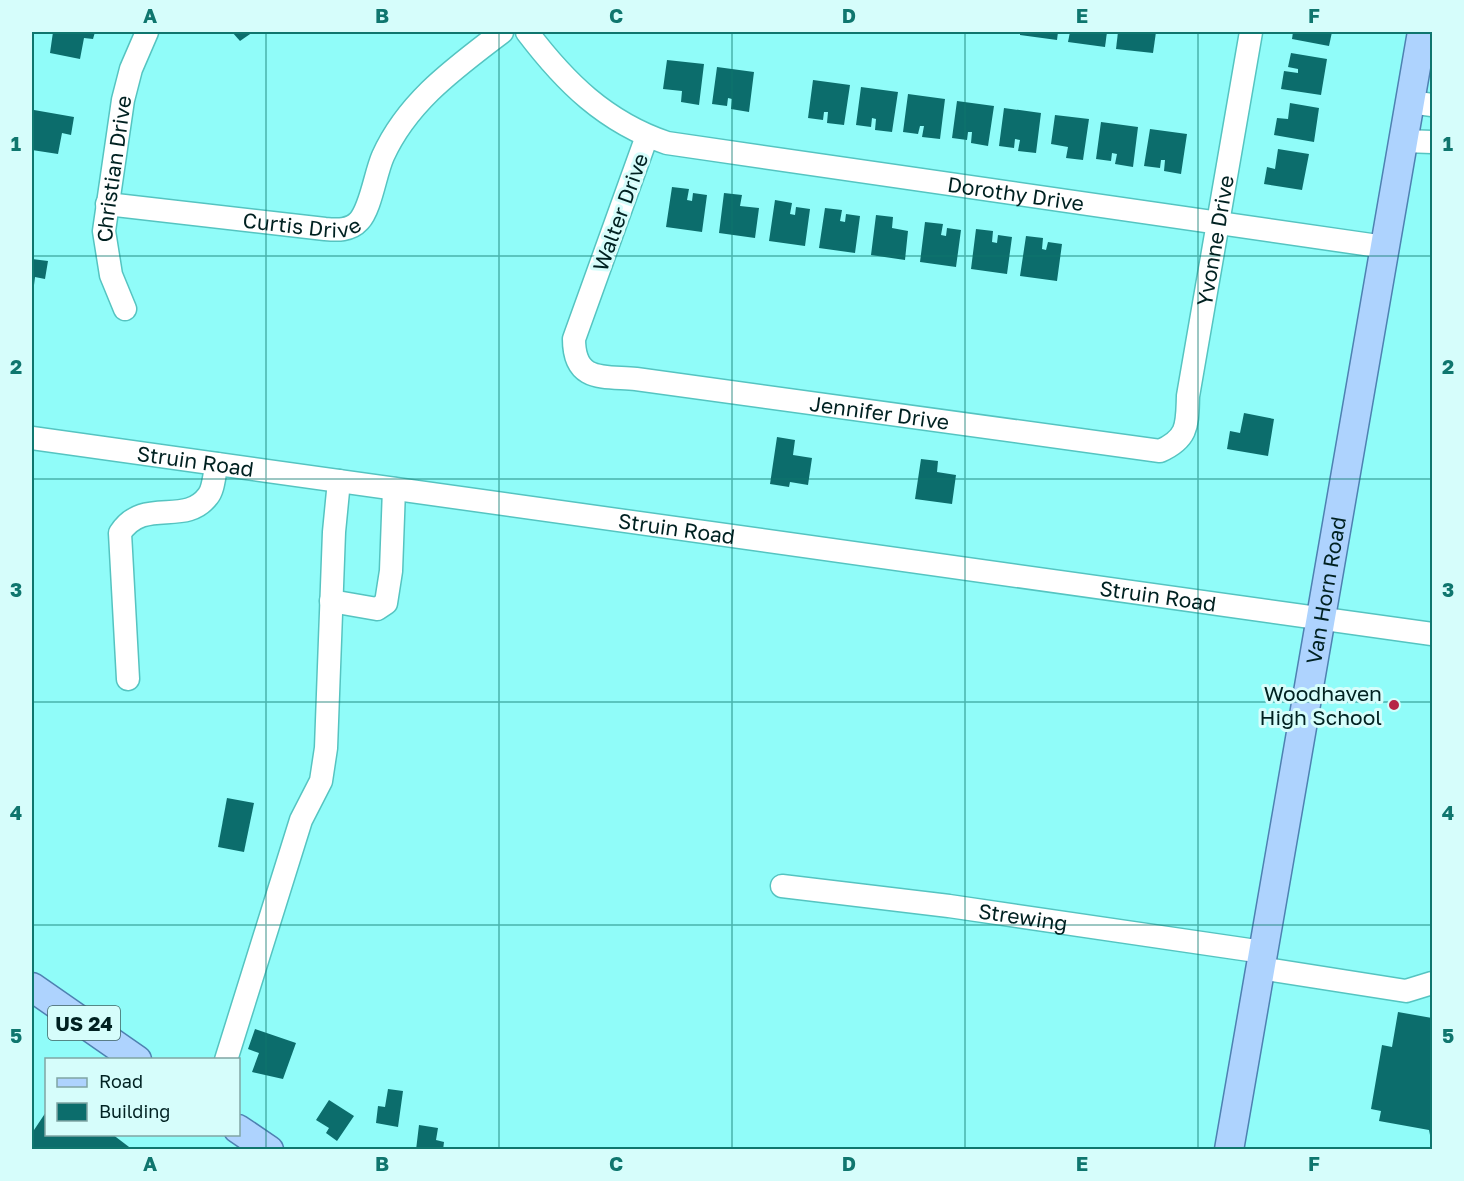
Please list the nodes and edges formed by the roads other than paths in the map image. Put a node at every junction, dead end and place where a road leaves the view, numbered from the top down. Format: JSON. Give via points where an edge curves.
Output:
{"nodes":[{"id":1,"x":147,"y":32,"type":"edge"},
{"id":2,"x":502,"y":32,"type":"edge"},
{"id":3,"x":527,"y":32,"type":"edge"},
{"id":4,"x":1251,"y":32,"type":"edge"},
{"id":5,"x":1422,"y":32,"type":"edge"},
{"id":6,"x":1421,"y":104,"type":"edge"},
{"id":7,"x":647,"y":136,"type":"junction"},
{"id":8,"x":1404,"y":141,"type":"junction"},
{"id":9,"x":1432,"y":142,"type":"edge"},
{"id":10,"x":107,"y":204,"type":"junction"},
{"id":11,"x":1218,"y":223,"type":"junction"},
{"id":12,"x":1385,"y":247,"type":"junction"},
{"id":13,"x":125,"y":309,"type":"dead end"},
{"id":14,"x":585,"y":370,"type":"joint"},
{"id":15,"x":32,"y":438,"type":"edge"},
{"id":16,"x":1173,"y":445,"type":"joint"},
{"id":17,"x":217,"y":464,"type":"junction"},
{"id":18,"x":339,"y":481,"type":"junction"},
{"id":19,"x":394,"y":489,"type":"junction"},
{"id":20,"x":331,"y":601,"type":"junction"},
{"id":21,"x":1322,"y":617,"type":"junction"},
{"id":22,"x":1432,"y":634,"type":"edge"},
{"id":23,"x":128,"y":679,"type":"dead end"},
{"id":24,"x":782,"y":886,"type":"dead end"},
{"id":25,"x":1262,"y":960,"type":"junction"},
{"id":26,"x":1432,"y":983,"type":"edge"},
{"id":27,"x":32,"y":987,"type":"edge"},
{"id":28,"x":136,"y":1058,"type":"edge"},
{"id":29,"x":226,"y":1058,"type":"edge"},
{"id":30,"x":240,"y":1130,"type":"edge"},
{"id":31,"x":269,"y":1149,"type":"edge"},
{"id":32,"x":1229,"y":1149,"type":"edge"}],
"edges":[{"from":1,"to":10,"type":"street","name":"Christian Drive","via":[[123,100]]},
{"from":2,"to":10,"type":"street","name":"Curtis Drive","via":[[440,80],[413,108],[382,157],[364,215],[351,228],[325,229]]},
{"from":3,"to":7,"type":"street","name":"Walter Drive","via":[[585,99],[614,120]]},
{"from":4,"to":11,"type":"street","name":"Yvonne Drive"},
{"from":5,"to":6,"type":"main road","name":"Van Horn Road"},
{"from":6,"to":8,"type":"main road","name":"Van Horn Road"},
{"from":7,"to":11,"type":"street","name":"Dorothy Drive","via":[[685,147]]},
{"from":7,"to":14,"type":"street","name":"Walter Drive","via":[[573,339],[574,352]]},
{"from":8,"to":9,"type":"street"},
{"from":8,"to":12,"type":"main road","name":"Van Horn Road"},
{"from":10,"to":13,"type":"street","name":"Christian Drive","via":[[104,231],[111,275]]},
{"from":11,"to":12,"type":"street","name":"Dorothy Drive"},
{"from":11,"to":16,"type":"street","name":"Yvonne Drive","via":[[1186,425]]},
{"from":12,"to":21,"type":"main road","name":"Van Horn Road"},
{"from":14,"to":16,"type":"street","name":"Jennifer Drive","via":[[600,378],[636,378],[1146,450],[1160,451]]},
{"from":15,"to":17,"type":"street","name":"Struin Road"},
{"from":17,"to":18,"type":"street","name":"Struin Road"},
{"from":17,"to":23,"type":"street","via":[[209,496],[191,510],[147,514],[129,520],[120,533]]},
{"from":18,"to":19,"type":"street","name":"Struin Road"},
{"from":18,"to":20,"type":"street"},
{"from":19,"to":20,"type":"street","via":[[386,603],[377,609]]},
{"from":19,"to":21,"type":"street","name":"Struin Road"},
{"from":20,"to":29,"type":"street","via":[[326,748],[321,782],[297,831]]},
{"from":21,"to":22,"type":"street","name":"Struin Road"},
{"from":21,"to":25,"type":"main road","name":"Van Horn Road"},
{"from":24,"to":25,"type":"street","name":"Strewing","via":[[949,906]]},
{"from":25,"to":26,"type":"street","name":"Strewing","via":[[1406,991]]},
{"from":25,"to":32,"type":"main road","name":"Van Horn Road"},
{"from":27,"to":28,"type":"main road","number":"US 24"},
{"from":30,"to":31,"type":"main road"}]}
